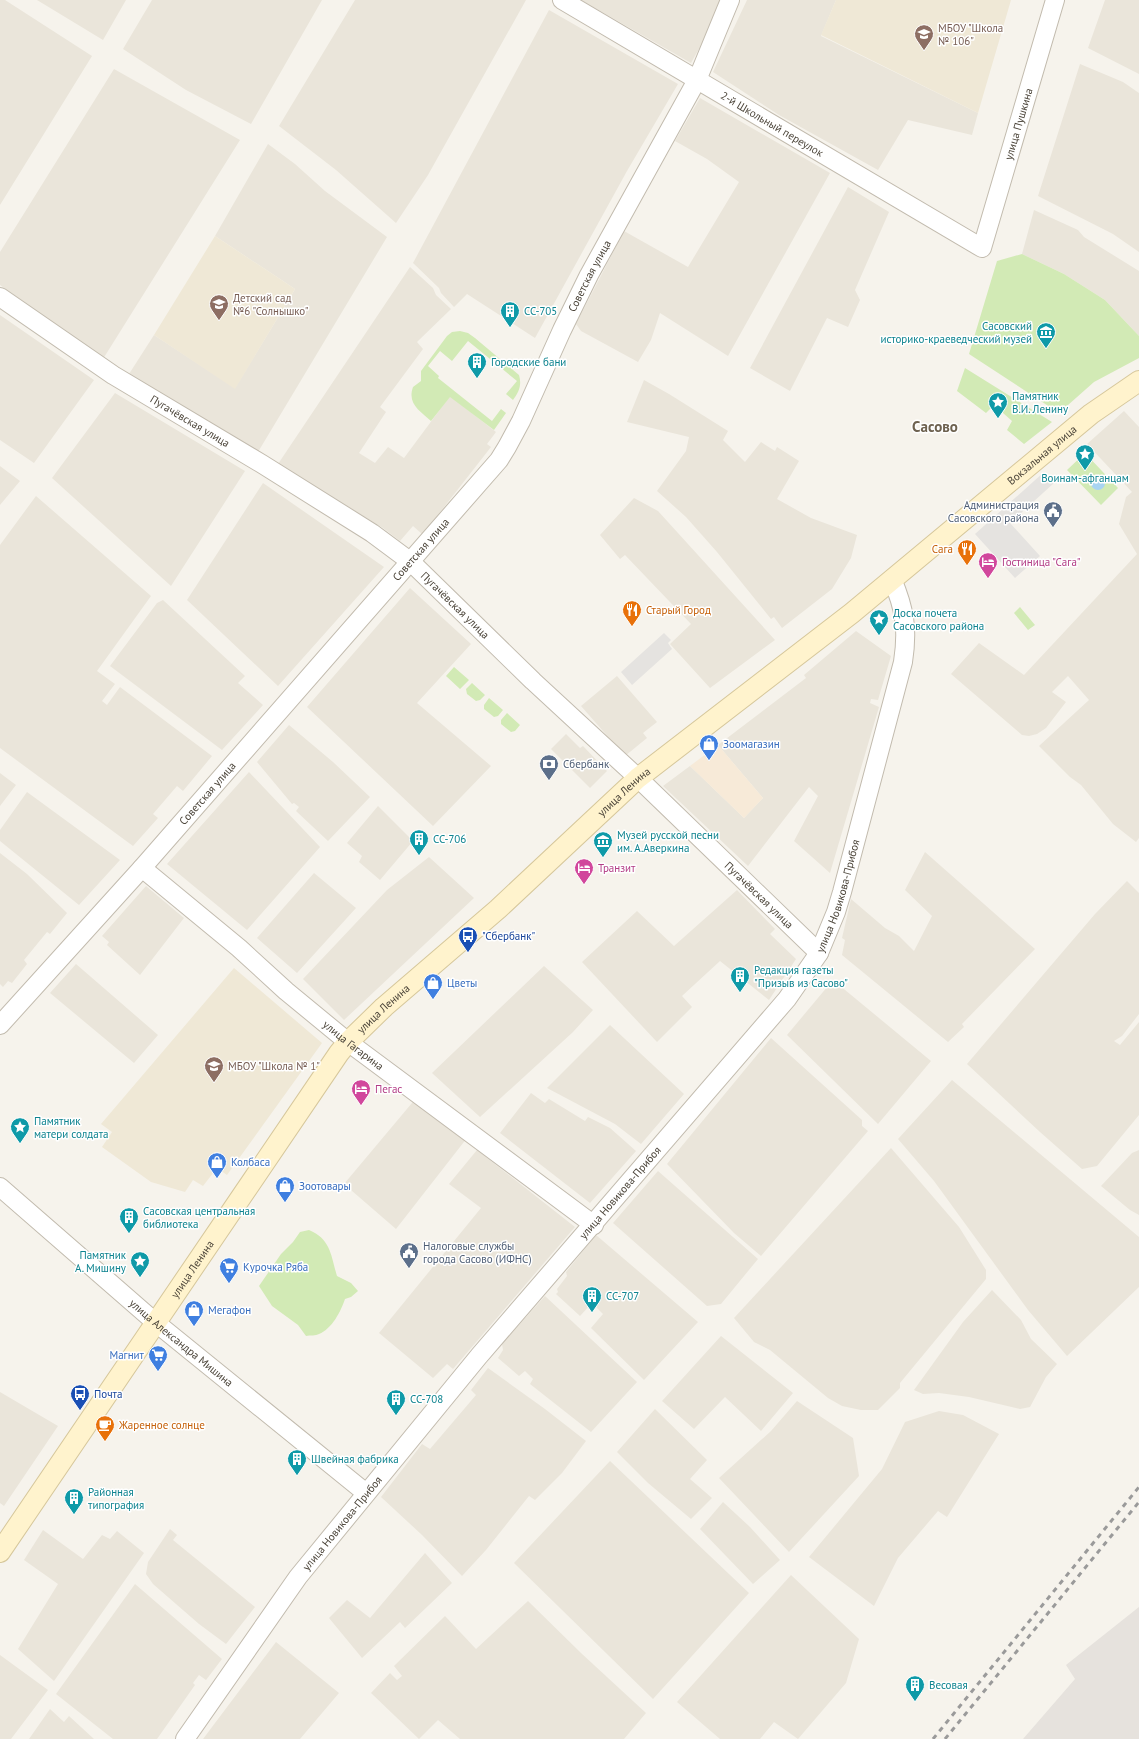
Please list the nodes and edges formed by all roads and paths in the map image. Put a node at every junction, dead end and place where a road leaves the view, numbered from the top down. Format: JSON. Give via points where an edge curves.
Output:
{"nodes":[{"id":1,"x":562,"y":0,"type":"edge"},
{"id":2,"x":730,"y":0,"type":"edge"},
{"id":3,"x":1055,"y":0,"type":"edge"},
{"id":4,"x":697,"y":80,"type":"junction"},
{"id":5,"x":982,"y":248,"type":"joint"},
{"id":6,"x":0,"y":298,"type":"edge"},
{"id":7,"x":1139,"y":381,"type":"edge"},
{"id":8,"x":410,"y":562,"type":"junction"},
{"id":9,"x":892,"y":579,"type":"junction"},
{"id":10,"x":638,"y":778,"type":"junction"},
{"id":11,"x":142,"y":868,"type":"junction"},
{"id":12,"x":820,"y":952,"type":"junction"},
{"id":13,"x":0,"y":1025,"type":"edge"},
{"id":14,"x":348,"y":1042,"type":"junction"},
{"id":15,"x":0,"y":1187,"type":"edge"},
{"id":16,"x":594,"y":1225,"type":"junction"},
{"id":17,"x":155,"y":1322,"type":"junction"},
{"id":18,"x":366,"y":1493,"type":"junction"},
{"id":19,"x":0,"y":1552,"type":"edge"},
{"id":20,"x":185,"y":1739,"type":"edge"}],
"edges":[{"from":1,"to":4,"type":"street","name":"2-й Школьный переулок"},
{"from":2,"to":4,"type":"street","name":"Советская улица"},
{"from":3,"to":5,"type":"street","name":"улица Пушкина"},
{"from":4,"to":5,"type":"street","name":"2-й Школьный переулок"},
{"from":4,"to":8,"type":"street","name":"Советская улица","via":[[589,275],[507,447]]},
{"from":6,"to":8,"type":"street","name":"Пугачёвская улица","via":[[113,375],[372,533]]},
{"from":7,"to":9,"type":"main road","name":"Вокзальная улица","via":[[1070,431]]},
{"from":8,"to":10,"type":"street","name":"Пугачёвская улица"},
{"from":8,"to":11,"type":"street","name":"Советская улица"},
{"from":9,"to":10,"type":"main road","name":"улица Ленина","via":[[852,613]]},
{"from":9,"to":12,"type":"street","name":"улица Новикова-Прибоя","via":[[900,598],[906,627],[903,662],[842,892]]},
{"from":10,"to":12,"type":"street","name":"Пугачёвская улица"},
{"from":10,"to":14,"type":"main road","name":"улица Ленина","via":[[498,909],[384,1007]]},
{"from":11,"to":13,"type":"street","name":"Советская улица"},
{"from":11,"to":14,"type":"street","name":"улица Гагарина"},
{"from":12,"to":16,"type":"street","name":"улица Новикова-Прибоя","via":[[787,1000]]},
{"from":14,"to":16,"type":"street","name":"улица Гагарина"},
{"from":14,"to":17,"type":"main road","name":"улица Ленина"},
{"from":15,"to":17,"type":"street","name":"улица Александра Мишина"},
{"from":16,"to":18,"type":"street","name":"улица Новикова-Прибоя","via":[[479,1356]]},
{"from":17,"to":18,"type":"street","name":"улица Александра Мишина"},
{"from":17,"to":19,"type":"main road","name":"улица Ленина"},
{"from":18,"to":20,"type":"street","name":"улица Новикова-Прибоя","via":[[298,1576]]}]}
